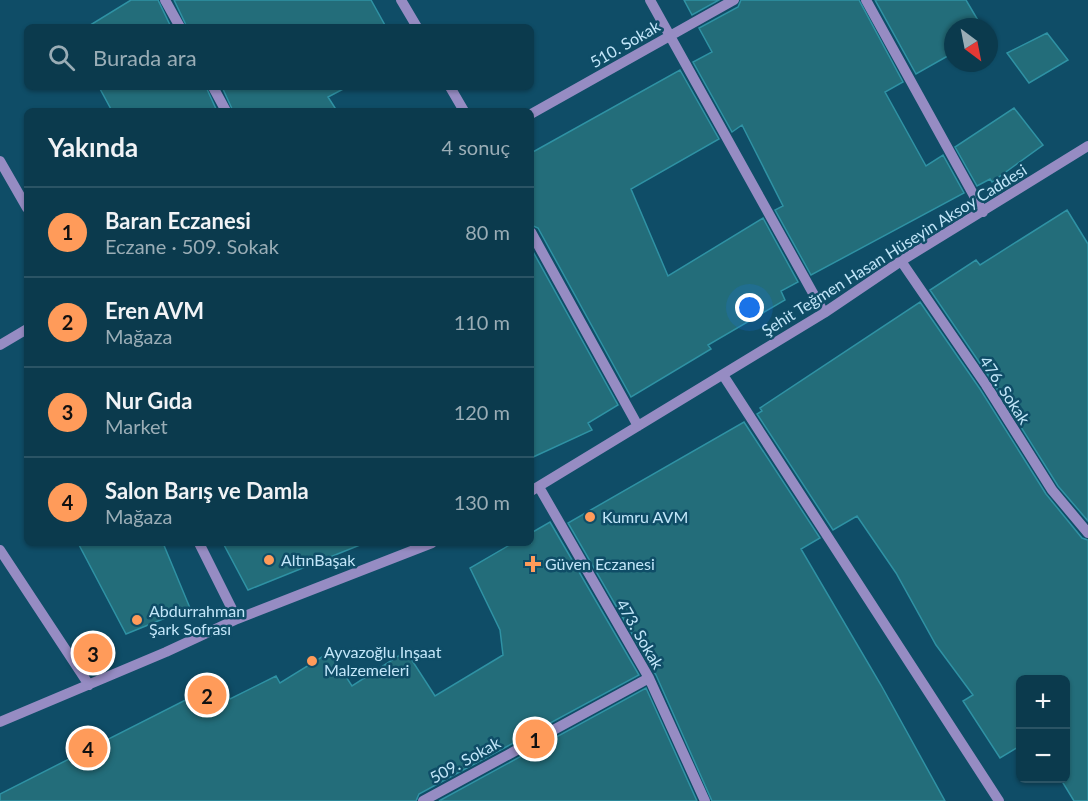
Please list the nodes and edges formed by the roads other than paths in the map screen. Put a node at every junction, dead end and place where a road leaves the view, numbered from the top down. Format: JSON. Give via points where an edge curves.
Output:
{"nodes":[{"id":1,"x":165,"y":0,"type":"edge"},
{"id":2,"x":401,"y":0,"type":"edge"},
{"id":3,"x":650,"y":0,"type":"edge"},
{"id":4,"x":734,"y":0,"type":"edge"},
{"id":5,"x":866,"y":0,"type":"edge"},
{"id":6,"x":178,"y":24,"type":"edge"},
{"id":7,"x":415,"y":24,"type":"edge"},
{"id":8,"x":670,"y":35,"type":"junction"},
{"id":9,"x":215,"y":90,"type":"edge"},
{"id":10,"x":452,"y":90,"type":"edge"},
{"id":11,"x":224,"y":108,"type":"edge"},
{"id":12,"x":462,"y":108,"type":"edge"},
{"id":13,"x":534,"y":112,"type":"edge"},
{"id":14,"x":1085,"y":148,"type":"edge"},
{"id":15,"x":1088,"y":159,"type":"edge"},
{"id":16,"x":0,"y":161,"type":"edge"},
{"id":17,"x":24,"y":203,"type":"edge"},
{"id":18,"x":983,"y":212,"type":"junction"},
{"id":19,"x":534,"y":237,"type":"edge"},
{"id":20,"x":901,"y":261,"type":"junction"},
{"id":21,"x":824,"y":313,"type":"junction"},
{"id":22,"x":24,"y":331,"type":"edge"},
{"id":23,"x":0,"y":345,"type":"edge"},
{"id":24,"x":723,"y":375,"type":"junction"},
{"id":25,"x":638,"y":426,"type":"junction"},
{"id":26,"x":535,"y":489,"type":"edge"},
{"id":27,"x":1088,"y":532,"type":"edge"},
{"id":28,"x":200,"y":546,"type":"edge"},
{"id":29,"x":424,"y":546,"type":"edge"},
{"id":30,"x":0,"y":550,"type":"edge"},
{"id":31,"x":237,"y":619,"type":"junction"},
{"id":32,"x":649,"y":678,"type":"junction"},
{"id":33,"x":89,"y":685,"type":"junction"},
{"id":34,"x":0,"y":722,"type":"edge"},
{"id":35,"x":423,"y":801,"type":"edge"},
{"id":36,"x":705,"y":801,"type":"edge"},
{"id":37,"x":999,"y":801,"type":"edge"}],
"edges":[{"from":1,"to":6,"type":"street"},
{"from":2,"to":7,"type":"street"},
{"from":3,"to":8,"type":"street"},
{"from":4,"to":8,"type":"street","name":"510. Sokak"},
{"from":5,"to":18,"type":"street"},
{"from":8,"to":13,"type":"street","name":"510. Sokak"},
{"from":8,"to":21,"type":"street"},
{"from":9,"to":11,"type":"street"},
{"from":10,"to":12,"type":"street"},
{"from":14,"to":15,"type":"street"},
{"from":14,"to":18,"type":"street","name":"Şehit Teğmen Hasan Hüseyin Aksoy Caddesi"},
{"from":16,"to":17,"type":"street"},
{"from":18,"to":20,"type":"street","name":"Şehit Teğmen Hasan Hüseyin Aksoy Caddesi"},
{"from":19,"to":25,"type":"street"},
{"from":20,"to":21,"type":"street","name":"Şehit Teğmen Hasan Hüseyin Aksoy Caddesi"},
{"from":20,"to":27,"type":"street","name":"476. Sokak","via":[[1052,490]]},
{"from":21,"to":24,"type":"street","name":"Şehit Teğmen Hasan Hüseyin Aksoy Caddesi"},
{"from":22,"to":23,"type":"street"},
{"from":24,"to":25,"type":"street","name":"Şehit Teğmen Hasan Hüseyin Aksoy Caddesi"},
{"from":24,"to":37,"type":"street"},
{"from":25,"to":26,"type":"street","name":"Şehit Teğmen Hasan Hüseyin Aksoy Caddesi"},
{"from":26,"to":32,"type":"street","name":"473. Sokak"},
{"from":28,"to":31,"type":"street"},
{"from":29,"to":31,"type":"street"},
{"from":30,"to":33,"type":"street"},
{"from":31,"to":33,"type":"street"},
{"from":32,"to":35,"type":"street","name":"509. Sokak"},
{"from":32,"to":36,"type":"street","name":"473. Sokak"},
{"from":33,"to":34,"type":"street"}]}
